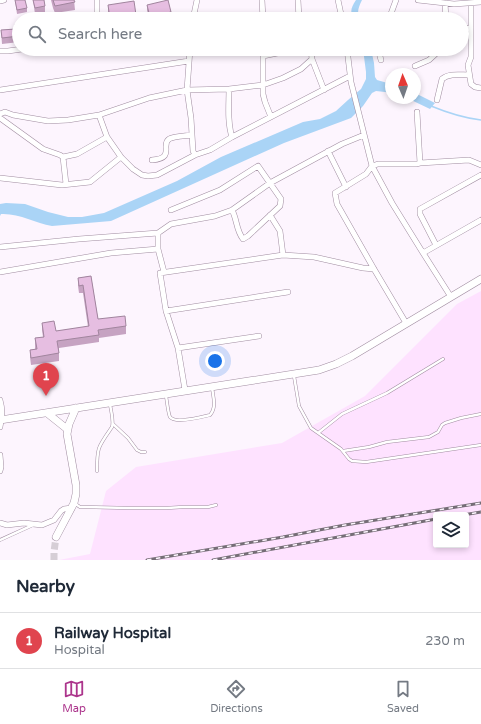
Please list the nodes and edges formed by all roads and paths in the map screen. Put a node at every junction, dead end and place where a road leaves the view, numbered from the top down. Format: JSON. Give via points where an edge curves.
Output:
{"nodes":[{"id":1,"x":4,"y":0,"type":"edge"},
{"id":2,"x":97,"y":0,"type":"edge"},
{"id":3,"x":197,"y":0,"type":"edge"},
{"id":4,"x":262,"y":0,"type":"edge"},
{"id":5,"x":298,"y":0,"type":"edge"},
{"id":6,"x":338,"y":0,"type":"edge"},
{"id":7,"x":396,"y":0,"type":"edge"},
{"id":8,"x":418,"y":0,"type":"edge"},
{"id":9,"x":0,"y":1,"type":"edge"},
{"id":10,"x":481,"y":2,"type":"edge"},
{"id":11,"x":445,"y":3,"type":"junction"},
{"id":12,"x":471,"y":3,"type":"junction"},
{"id":13,"x":97,"y":12,"type":"edge"},
{"id":14,"x":194,"y":12,"type":"edge"},
{"id":15,"x":263,"y":12,"type":"edge"},
{"id":16,"x":299,"y":12,"type":"edge"},
{"id":17,"x":341,"y":12,"type":"edge"},
{"id":18,"x":392,"y":12,"type":"edge"},
{"id":19,"x":446,"y":12,"type":"edge"},
{"id":20,"x":471,"y":28,"type":"joint"},
{"id":21,"x":12,"y":50,"type":"edge"},
{"id":22,"x":0,"y":51,"type":"edge"},
{"id":23,"x":189,"y":56,"type":"edge"},
{"id":24,"x":263,"y":56,"type":"edge"},
{"id":25,"x":312,"y":56,"type":"edge"},
{"id":26,"x":347,"y":56,"type":"edge"},
{"id":27,"x":380,"y":56,"type":"edge"},
{"id":28,"x":433,"y":56,"type":"edge"},
{"id":29,"x":312,"y":59,"type":"junction"},
{"id":30,"x":381,"y":60,"type":"dead end"},
{"id":31,"x":189,"y":61,"type":"junction"},
{"id":32,"x":415,"y":66,"type":"dead end"},
{"id":33,"x":469,"y":75,"type":"junction"},
{"id":34,"x":350,"y":79,"type":"junction"},
{"id":35,"x":263,"y":85,"type":"junction"},
{"id":36,"x":481,"y":88,"type":"edge"},
{"id":37,"x":229,"y":89,"type":"junction"},
{"id":38,"x":0,"y":90,"type":"edge"},
{"id":39,"x":187,"y":90,"type":"junction"},
{"id":40,"x":324,"y":90,"type":"junction"},
{"id":41,"x":437,"y":100,"type":"dead end"},
{"id":42,"x":417,"y":112,"type":"dead end"},
{"id":43,"x":0,"y":114,"type":"edge"},
{"id":44,"x":98,"y":115,"type":"junction"},
{"id":45,"x":271,"y":117,"type":"junction"},
{"id":46,"x":0,"y":118,"type":"edge"},
{"id":47,"x":192,"y":135,"type":"junction"},
{"id":48,"x":364,"y":135,"type":"junction"},
{"id":49,"x":107,"y":137,"type":"junction"},
{"id":50,"x":232,"y":137,"type":"junction"},
{"id":51,"x":328,"y":151,"type":"junction"},
{"id":52,"x":195,"y":155,"type":"junction"},
{"id":53,"x":63,"y":157,"type":"junction"},
{"id":54,"x":121,"y":158,"type":"junction"},
{"id":55,"x":152,"y":160,"type":"dead end"},
{"id":56,"x":420,"y":163,"type":"junction"},
{"id":57,"x":481,"y":165,"type":"edge"},
{"id":58,"x":372,"y":166,"type":"junction"},
{"id":59,"x":481,"y":175,"type":"edge"},
{"id":60,"x":0,"y":178,"type":"edge"},
{"id":61,"x":270,"y":183,"type":"junction"},
{"id":62,"x":66,"y":184,"type":"junction"},
{"id":63,"x":346,"y":187,"type":"junction"},
{"id":64,"x":172,"y":210,"type":"dead end"},
{"id":65,"x":232,"y":210,"type":"junction"},
{"id":66,"x":270,"y":215,"type":"junction"},
{"id":67,"x":481,"y":220,"type":"edge"},
{"id":68,"x":158,"y":233,"type":"junction"},
{"id":69,"x":436,"y":245,"type":"junction"},
{"id":70,"x":0,"y":248,"type":"edge"},
{"id":71,"x":158,"y":249,"type":"junction"},
{"id":72,"x":423,"y":253,"type":"junction"},
{"id":73,"x":283,"y":255,"type":"junction"},
{"id":74,"x":374,"y":269,"type":"junction"},
{"id":75,"x":0,"y":272,"type":"edge"},
{"id":76,"x":164,"y":272,"type":"junction"},
{"id":77,"x":481,"y":279,"type":"edge"},
{"id":78,"x":288,"y":292,"type":"dead end"},
{"id":79,"x":451,"y":297,"type":"junction"},
{"id":80,"x":166,"y":311,"type":"junction"},
{"id":81,"x":406,"y":323,"type":"junction"},
{"id":82,"x":259,"y":336,"type":"dead end"},
{"id":83,"x":178,"y":348,"type":"junction"},
{"id":84,"x":443,"y":359,"type":"dead end"},
{"id":85,"x":293,"y":374,"type":"junction"},
{"id":86,"x":212,"y":386,"type":"junction"},
{"id":87,"x":185,"y":390,"type":"junction"},
{"id":88,"x":166,"y":394,"type":"junction"},
{"id":89,"x":0,"y":400,"type":"edge"},
{"id":90,"x":110,"y":402,"type":"junction"},
{"id":91,"x":76,"y":408,"type":"junction"},
{"id":92,"x":47,"y":413,"type":"junction"},
{"id":93,"x":481,"y":414,"type":"edge"},
{"id":94,"x":0,"y":422,"type":"edge"},
{"id":95,"x":113,"y":424,"type":"junction"},
{"id":96,"x":68,"y":429,"type":"junction"},
{"id":97,"x":318,"y":433,"type":"junction"},
{"id":98,"x":481,"y":445,"type":"edge"},
{"id":99,"x":343,"y":451,"type":"junction"},
{"id":100,"x":146,"y":452,"type":"dead end"},
{"id":101,"x":0,"y":455,"type":"edge"},
{"id":102,"x":0,"y":471,"type":"edge"},
{"id":103,"x":98,"y":471,"type":"dead end"},
{"id":104,"x":73,"y":505,"type":"junction"},
{"id":105,"x":216,"y":505,"type":"dead end"},
{"id":106,"x":0,"y":523,"type":"edge"},
{"id":107,"x":36,"y":524,"type":"junction"},
{"id":108,"x":56,"y":537,"type":"tunnel mouth"},
{"id":109,"x":0,"y":540,"type":"edge"}],
"edges":[{"from":1,"to":9,"type":"street"},
{"from":2,"to":13,"type":"street"},
{"from":3,"to":14,"type":"street"},
{"from":4,"to":15,"type":"street"},
{"from":5,"to":16,"type":"street"},
{"from":6,"to":17,"type":"street"},
{"from":7,"to":18,"type":"street"},
{"from":8,"to":11,"type":"street"},
{"from":10,"to":12,"type":"street"},
{"from":11,"to":12,"type":"street"},
{"from":11,"to":19,"type":"street"},
{"from":12,"to":20,"type":"street"},
{"from":20,"to":33,"type":"street"},
{"from":21,"to":22,"type":"street"},
{"from":23,"to":31,"type":"street"},
{"from":24,"to":35,"type":"street"},
{"from":25,"to":29,"type":"street"},
{"from":26,"to":34,"type":"street"},
{"from":27,"to":30,"type":"street"},
{"from":28,"to":32,"type":"street"},
{"from":29,"to":35,"type":"street","via":[[301,69]]},
{"from":29,"to":40,"type":"street"},
{"from":31,"to":38,"type":"street"},
{"from":31,"to":39,"type":"street"},
{"from":33,"to":36,"type":"street","via":[[471,84]]},
{"from":33,"to":41,"type":"street","via":[[444,77]]},
{"from":34,"to":40,"type":"street"},
{"from":34,"to":48,"type":"street"},
{"from":35,"to":37,"type":"street"},
{"from":35,"to":45,"type":"street","via":[[265,102]]},
{"from":37,"to":39,"type":"street"},
{"from":37,"to":50,"type":"street","via":[[229,123]]},
{"from":39,"to":44,"type":"street","via":[[149,98]]},
{"from":39,"to":47,"type":"street"},
{"from":40,"to":45,"type":"street"},
{"from":42,"to":56,"type":"street"},
{"from":43,"to":44,"type":"street","via":[[6,112],[48,121]]},
{"from":44,"to":49,"type":"street"},
{"from":45,"to":50,"type":"street"},
{"from":46,"to":53,"type":"street","via":[[43,149]]},
{"from":47,"to":52,"type":"street"},
{"from":47,"to":55,"type":"street","via":[[168,139],[165,156]]},
{"from":48,"to":51,"type":"street"},
{"from":48,"to":58,"type":"street"},
{"from":49,"to":53,"type":"street","via":[[77,154]]},
{"from":49,"to":54,"type":"street"},
{"from":50,"to":52,"type":"street","via":[[210,150]]},
{"from":51,"to":61,"type":"street"},
{"from":51,"to":63,"type":"street"},
{"from":52,"to":54,"type":"street","via":[[157,175],[148,176],[133,169]]},
{"from":53,"to":62,"type":"street"},
{"from":54,"to":62,"type":"street","via":[[90,182]]},
{"from":56,"to":57,"type":"street","via":[[469,160]]},
{"from":56,"to":58,"type":"street"},
{"from":58,"to":63,"type":"street","via":[[366,174]]},
{"from":58,"to":72,"type":"street"},
{"from":59,"to":69,"type":"street","via":[[420,209],[420,214]]},
{"from":60,"to":62,"type":"street"},
{"from":61,"to":64,"type":"street","via":[[258,166],[220,190]]},
{"from":61,"to":65,"type":"street"},
{"from":61,"to":66,"type":"street","via":[[280,199],[280,206]]},
{"from":63,"to":74,"type":"street","via":[[335,194],[337,204]]},
{"from":65,"to":66,"type":"street","via":[[242,239]]},
{"from":65,"to":68,"type":"street","via":[[215,216],[171,224]]},
{"from":66,"to":73,"type":"street","via":[[280,231]]},
{"from":67,"to":69,"type":"street"},
{"from":68,"to":70,"type":"street"},
{"from":68,"to":71,"type":"street"},
{"from":69,"to":72,"type":"street"},
{"from":71,"to":75,"type":"street","via":[[111,253]]},
{"from":71,"to":76,"type":"street"},
{"from":72,"to":79,"type":"street"},
{"from":73,"to":74,"type":"street","via":[[314,257]]},
{"from":73,"to":76,"type":"street"},
{"from":74,"to":81,"type":"street"},
{"from":76,"to":80,"type":"street","via":[[160,273]]},
{"from":77,"to":79,"type":"main road"},
{"from":78,"to":80,"type":"street"},
{"from":79,"to":81,"type":"main road"},
{"from":80,"to":83,"type":"street"},
{"from":81,"to":85,"type":"main road","via":[[344,360],[320,370]]},
{"from":82,"to":83,"type":"street"},
{"from":83,"to":87,"type":"street"},
{"from":84,"to":97,"type":"lane","via":[[387,393],[342,414]]},
{"from":85,"to":86,"type":"main road"},
{"from":85,"to":97,"type":"lane","via":[[299,406],[310,428]]},
{"from":86,"to":87,"type":"main road"},
{"from":86,"to":88,"type":"lane","via":[[215,406],[213,412],[210,415],[179,421],[170,417]]},
{"from":87,"to":88,"type":"main road"},
{"from":88,"to":90,"type":"main road"},
{"from":89,"to":94,"type":"street","via":[[3,414]]},
{"from":90,"to":91,"type":"main road"},
{"from":90,"to":95,"type":"lane"},
{"from":91,"to":92,"type":"main road"},
{"from":91,"to":96,"type":"main road"},
{"from":92,"to":94,"type":"main road"},
{"from":92,"to":96,"type":"main road"},
{"from":93,"to":99,"type":"lane","via":[[445,423],[429,438],[387,442]]},
{"from":95,"to":100,"type":"lane","via":[[137,450]]},
{"from":95,"to":103,"type":"lane","via":[[98,448]]},
{"from":96,"to":104,"type":"main road","via":[[76,485]]},
{"from":97,"to":99,"type":"lane"},
{"from":98,"to":99,"type":"lane","via":[[366,462],[352,461]]},
{"from":101,"to":102,"type":"street"},
{"from":104,"to":105,"type":"lane","via":[[128,508]]},
{"from":104,"to":107,"type":"street","via":[[61,510],[54,520],[42,525]]},
{"from":104,"to":108,"type":"main road"},
{"from":106,"to":107,"type":"street"},
{"from":107,"to":109,"type":"lane"}]}
